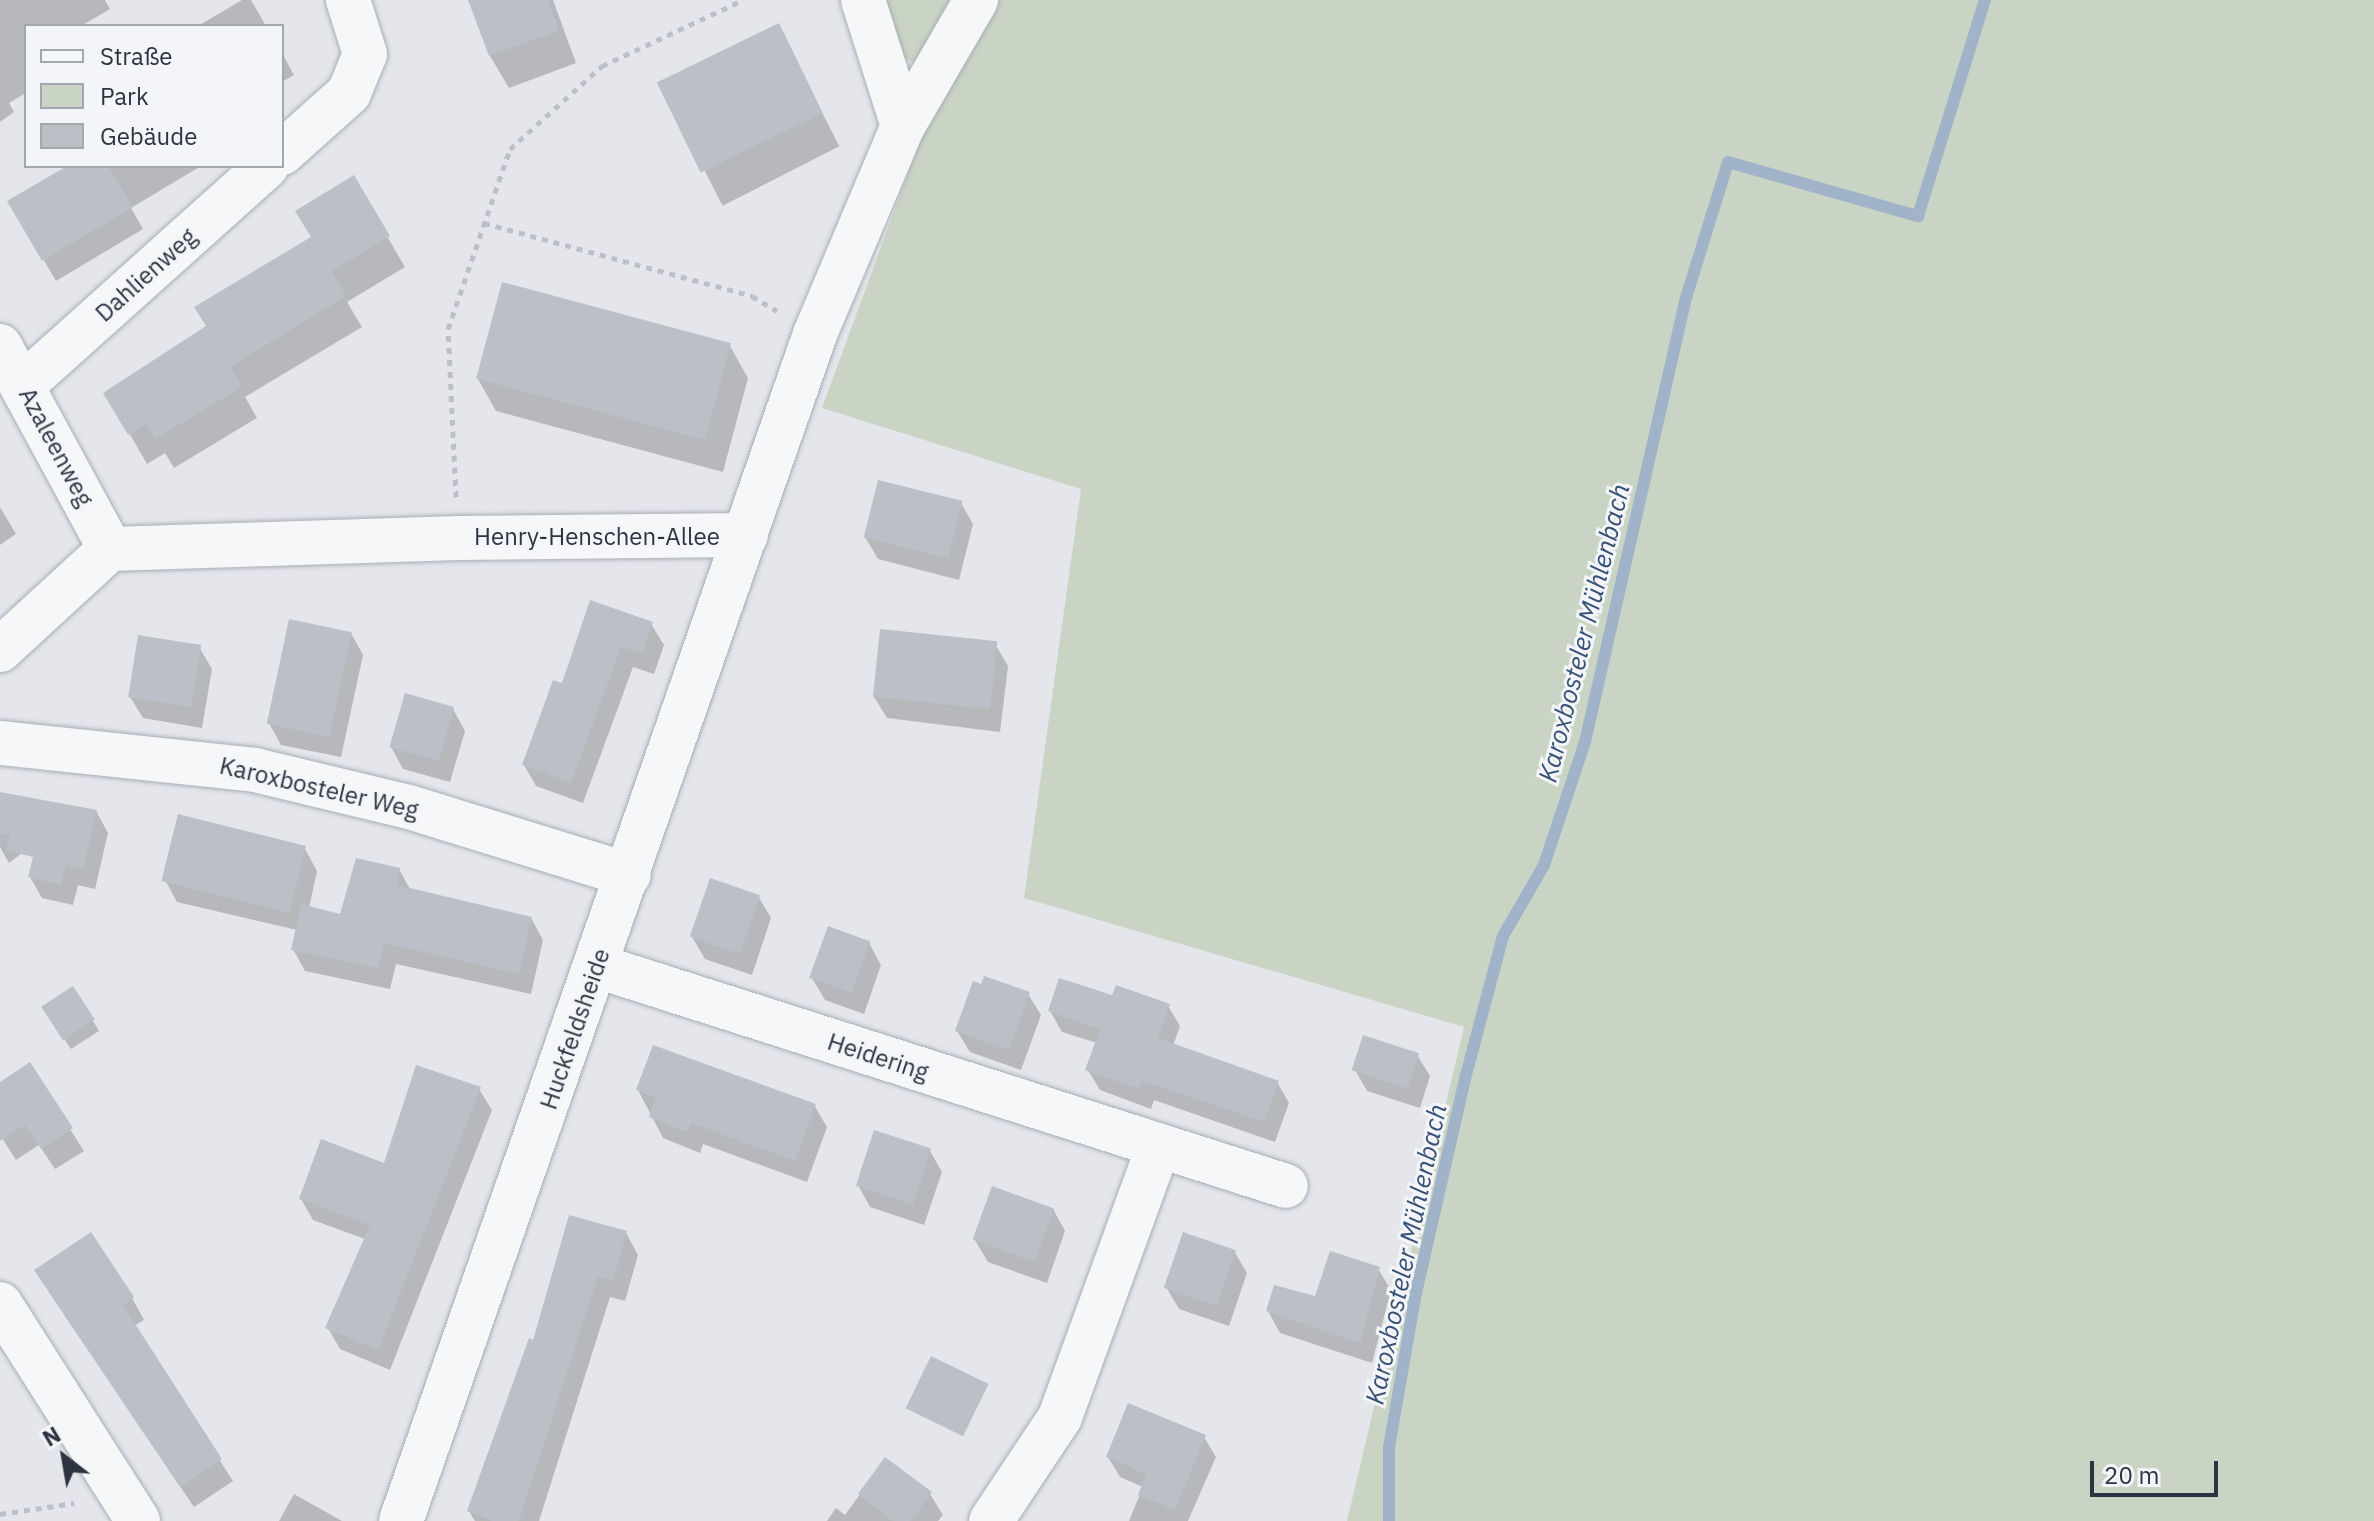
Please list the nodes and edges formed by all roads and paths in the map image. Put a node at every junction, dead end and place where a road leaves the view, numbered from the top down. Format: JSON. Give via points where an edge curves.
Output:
{"nodes":[{"id":1,"x":348,"y":0,"type":"edge"},
{"id":2,"x":743,"y":0,"type":"edge"},
{"id":3,"x":863,"y":0,"type":"edge"},
{"id":4,"x":976,"y":0,"type":"edge"},
{"id":5,"x":903,"y":126,"type":"junction"},
{"id":6,"x":284,"y":151,"type":"edge"},
{"id":7,"x":265,"y":168,"type":"edge"},
{"id":8,"x":484,"y":223,"type":"junction"},
{"id":9,"x":752,"y":296,"type":"dead end"},
{"id":10,"x":0,"y":346,"type":"edge"},
{"id":11,"x":24,"y":384,"type":"junction"},
{"id":12,"x":746,"y":535,"type":"junction"},
{"id":13,"x":459,"y":538,"type":"junction"},
{"id":14,"x":110,"y":549,"type":"junction"},
{"id":15,"x":0,"y":650,"type":"edge"},
{"id":16,"x":0,"y":743,"type":"edge"},
{"id":17,"x":629,"y":875,"type":"junction"},
{"id":18,"x":597,"y":966,"type":"junction"},
{"id":19,"x":1158,"y":1148,"type":"junction"},
{"id":20,"x":1286,"y":1186,"type":"dead end"},
{"id":21,"x":0,"y":1304,"type":"edge"},
{"id":22,"x":130,"y":1508,"type":"edge"},
{"id":23,"x":0,"y":1514,"type":"edge"},
{"id":24,"x":401,"y":1521,"type":"edge"},
{"id":25,"x":991,"y":1521,"type":"edge"}],
"edges":[{"from":1,"to":6,"type":"street","via":[[365,54],[349,93]]},
{"from":2,"to":8,"type":"path","via":[[602,66],[510,149]]},
{"from":3,"to":5,"type":"street"},
{"from":4,"to":5,"type":"street","name":"Henry-Henschen-Allee"},
{"from":5,"to":12,"type":"street","name":"Henry-Henschen-Allee","via":[[815,334]]},
{"from":7,"to":11,"type":"street","name":"Dahlienweg"},
{"from":8,"to":9,"type":"path"},
{"from":8,"to":13,"type":"path","via":[[448,329]]},
{"from":10,"to":11,"type":"street","name":"Azaleenweg"},
{"from":11,"to":14,"type":"street","name":"Azaleenweg"},
{"from":12,"to":13,"type":"street","name":"Henry-Henschen-Allee"},
{"from":12,"to":17,"type":"street","name":"Huckfeldsheide"},
{"from":13,"to":14,"type":"street","name":"Henry-Henschen-Allee"},
{"from":14,"to":15,"type":"street"},
{"from":16,"to":17,"type":"street","name":"Karoxbosteler Weg","via":[[255,770],[409,807]]},
{"from":17,"to":18,"type":"street","name":"Huckfeldsheide"},
{"from":18,"to":19,"type":"street","name":"Heidering"},
{"from":18,"to":24,"type":"street","name":"Huckfeldsheide"},
{"from":19,"to":20,"type":"street","name":"Heidering"},
{"from":19,"to":25,"type":"street","via":[[1060,1417]]},
{"from":21,"to":22,"type":"street"},
{"from":22,"to":23,"type":"path"}]}
